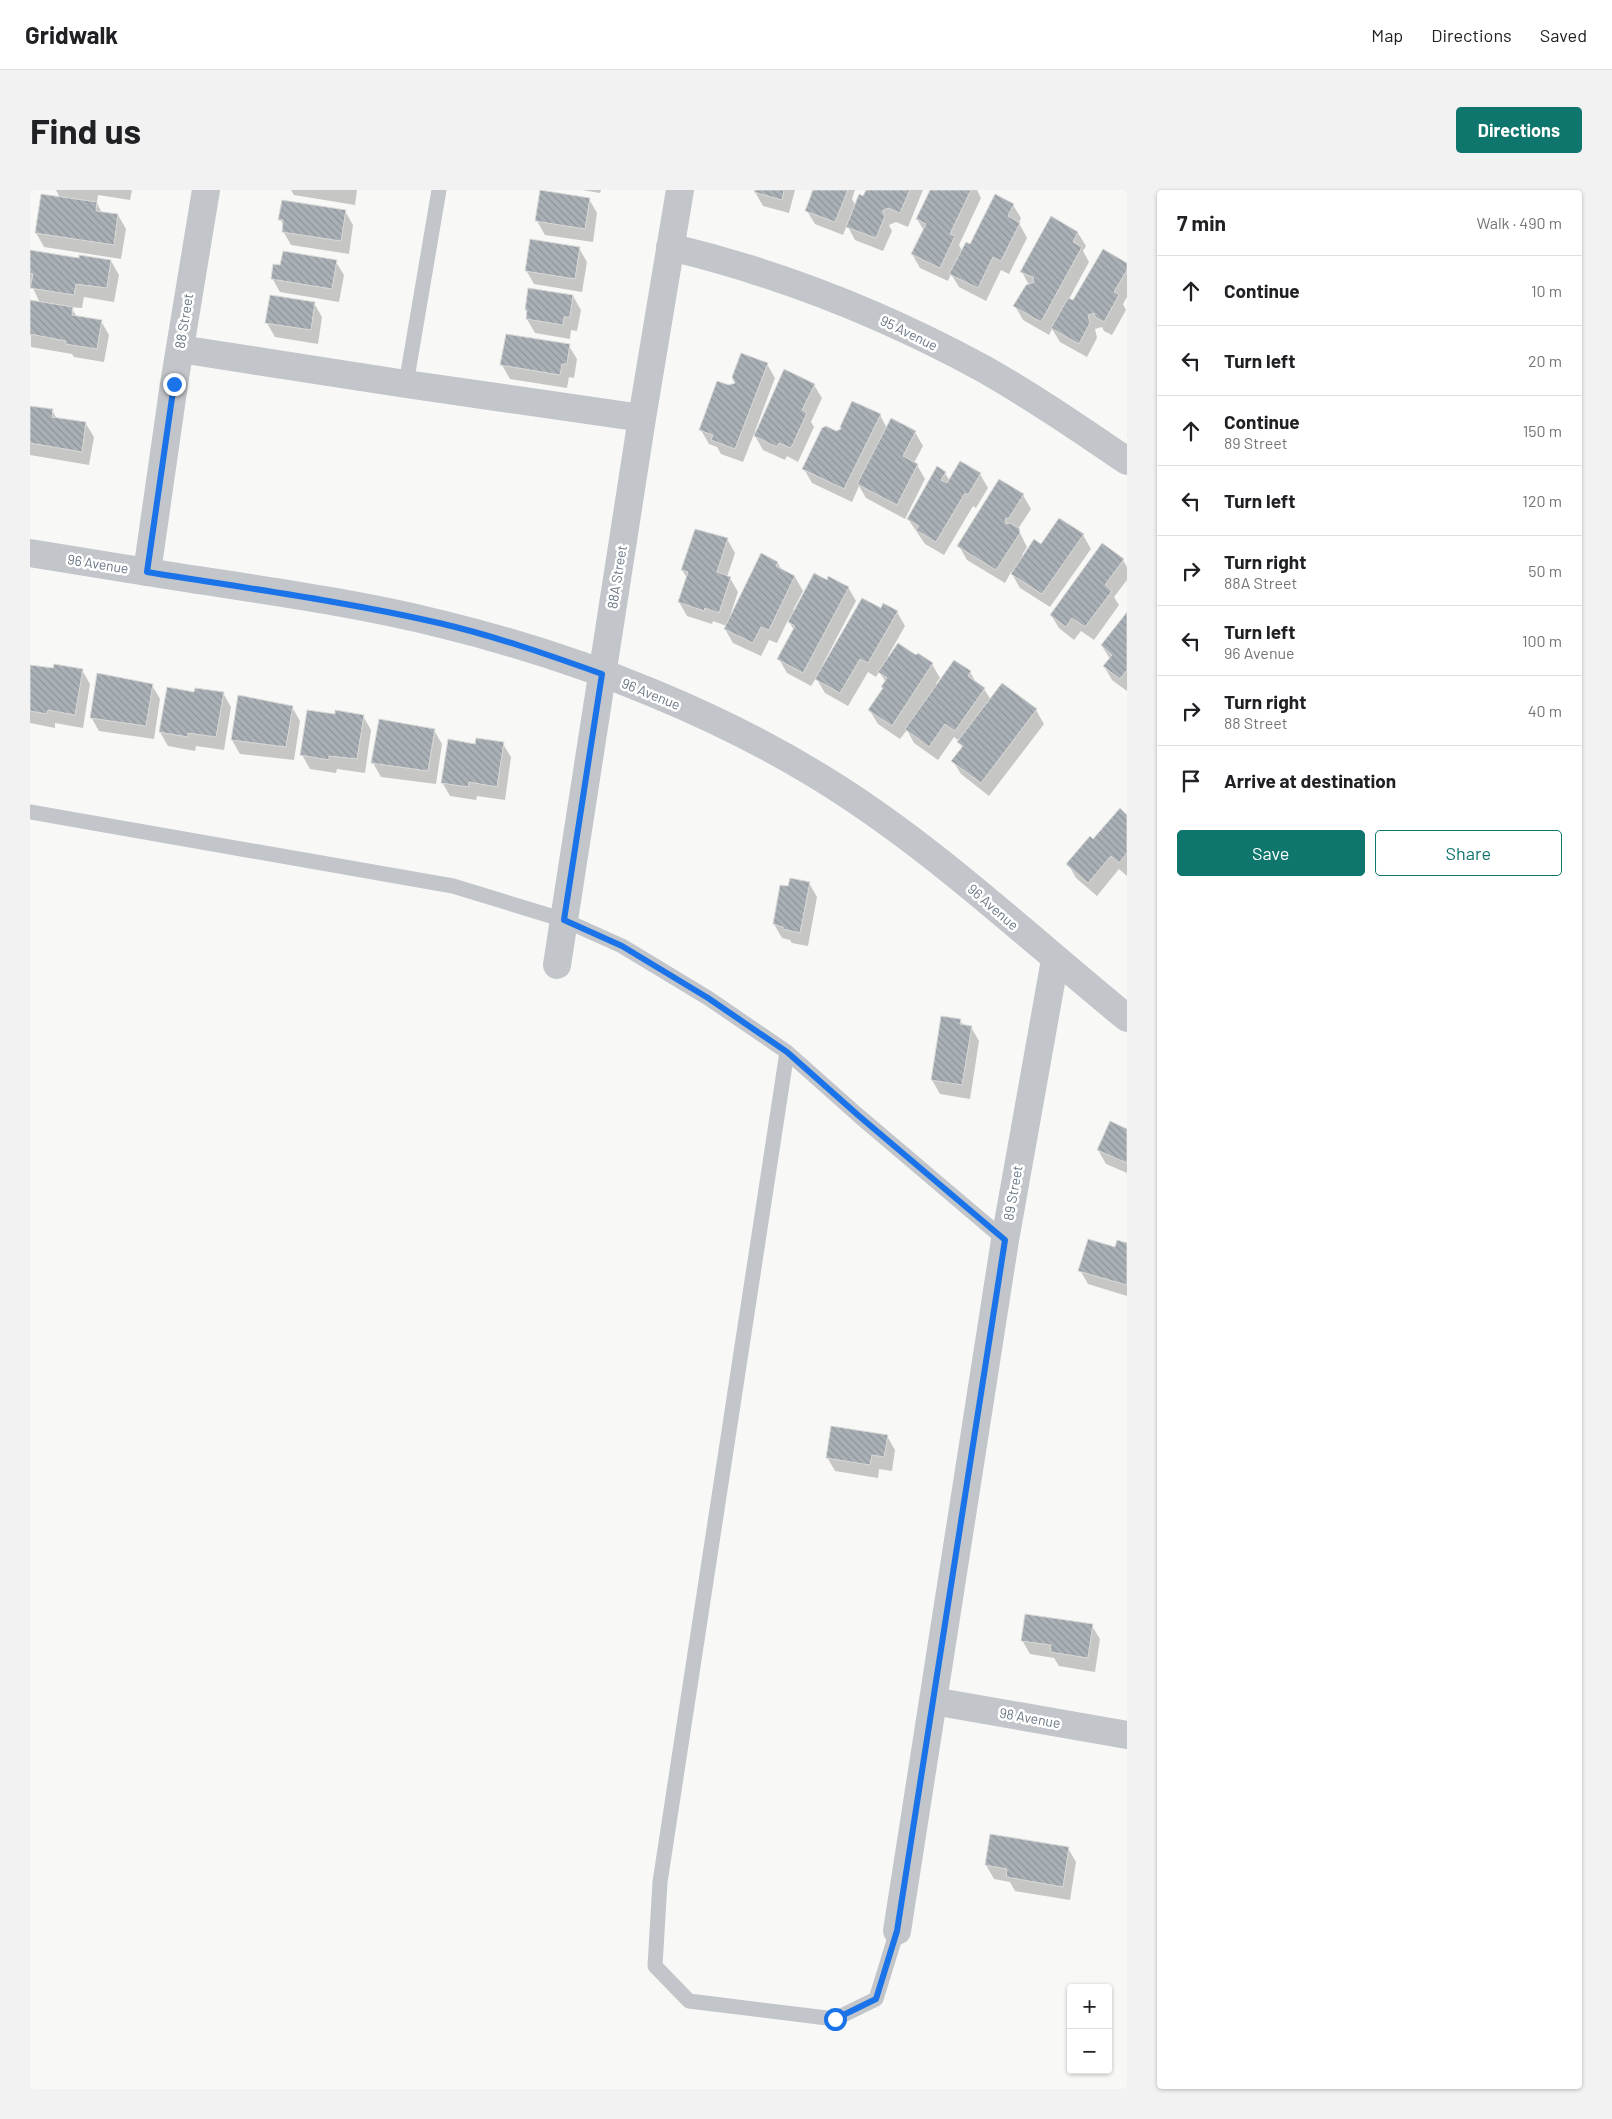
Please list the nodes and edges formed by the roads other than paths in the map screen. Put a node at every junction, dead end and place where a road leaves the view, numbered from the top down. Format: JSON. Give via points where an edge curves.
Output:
{"nodes":[{"id":1,"x":206,"y":190,"type":"edge"},
{"id":2,"x":439,"y":190,"type":"edge"},
{"id":3,"x":680,"y":190,"type":"edge"},
{"id":4,"x":670,"y":247,"type":"junction"},
{"id":5,"x":180,"y":349,"type":"junction"},
{"id":6,"x":406,"y":384,"type":"junction"},
{"id":7,"x":642,"y":418,"type":"junction"},
{"id":8,"x":1127,"y":461,"type":"edge"},
{"id":9,"x":30,"y":553,"type":"edge"},
{"id":10,"x":147,"y":572,"type":"junction"},
{"id":11,"x":602,"y":674,"type":"junction"},
{"id":12,"x":30,"y":812,"type":"edge"},
{"id":13,"x":564,"y":920,"type":"junction"},
{"id":14,"x":1055,"y":960,"type":"junction"},
{"id":15,"x":557,"y":965,"type":"dead end"},
{"id":16,"x":1127,"y":1018,"type":"edge"},
{"id":17,"x":787,"y":1052,"type":"junction"},
{"id":18,"x":1005,"y":1240,"type":"junction"},
{"id":19,"x":933,"y":1700,"type":"junction"},
{"id":20,"x":1127,"y":1735,"type":"edge"},
{"id":21,"x":897,"y":1931,"type":"joint"}],
"edges":[{"from":1,"to":5,"type":"street","name":"88 Street"},
{"from":2,"to":6,"type":"lane"},
{"from":3,"to":4,"type":"street","name":"88A Street"},
{"from":4,"to":7,"type":"street","name":"88A Street"},
{"from":4,"to":8,"type":"street","name":"95 Avenue","via":[[752,269],[893,324],[983,369],[1059,414]]},
{"from":5,"to":6,"type":"street"},
{"from":5,"to":10,"type":"street","name":"88 Street"},
{"from":6,"to":7,"type":"street"},
{"from":7,"to":11,"type":"street","name":"88A Street"},
{"from":9,"to":10,"type":"street","name":"96 Avenue"},
{"from":10,"to":11,"type":"street","name":"96 Avenue","via":[[440,624],[518,645]]},
{"from":11,"to":13,"type":"street","name":"88A Street"},
{"from":11,"to":14,"type":"street","name":"96 Avenue","via":[[703,715],[779,753],[850,796],[950,870]]},
{"from":12,"to":13,"type":"lane","via":[[453,886]]},
{"from":13,"to":15,"type":"street","name":"88A Street"},
{"from":13,"to":17,"type":"lane","via":[[622,946],[708,998]]},
{"from":14,"to":16,"type":"street","name":"96 Avenue"},
{"from":14,"to":18,"type":"street","name":"89 Street"},
{"from":17,"to":18,"type":"lane"},
{"from":17,"to":21,"type":"lane","via":[[660,1882],[655,1966],[689,2001],[835,2019],[876,1999]]},
{"from":18,"to":19,"type":"street","name":"89 Street"},
{"from":19,"to":20,"type":"street","name":"98 Avenue"},
{"from":19,"to":21,"type":"street","name":"89 Street"}]}
